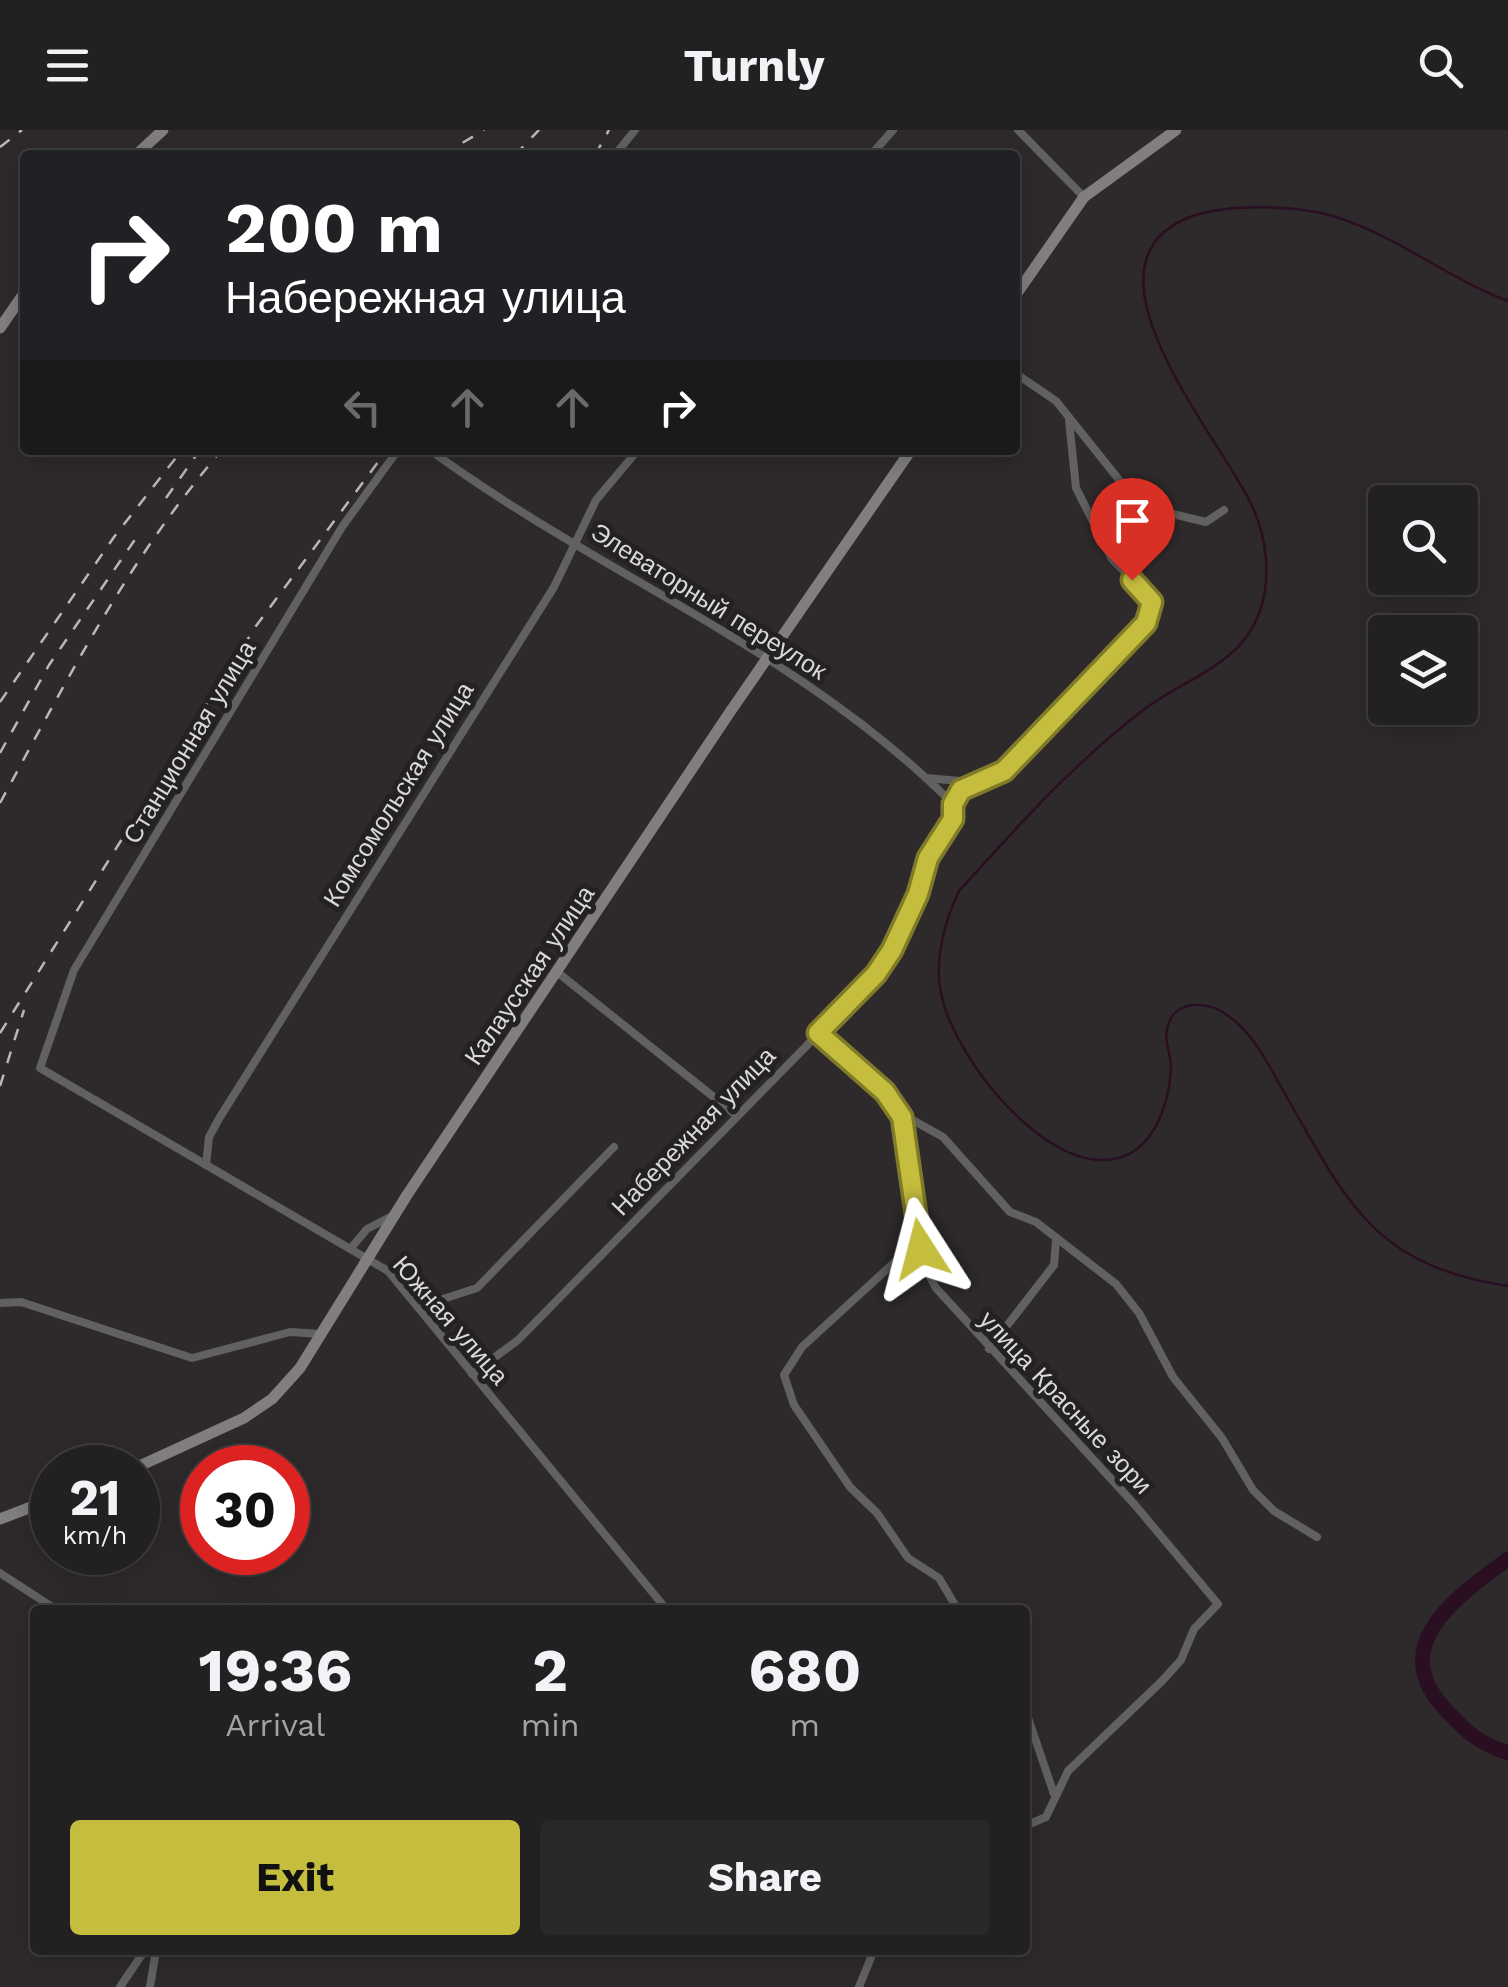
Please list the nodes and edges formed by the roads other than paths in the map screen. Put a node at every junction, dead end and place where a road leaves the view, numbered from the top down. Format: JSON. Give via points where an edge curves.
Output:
{"nodes":[{"id":1,"x":164,"y":130,"type":"edge"},
{"id":2,"x":635,"y":130,"type":"edge"},
{"id":3,"x":893,"y":130,"type":"edge"},
{"id":4,"x":1018,"y":130,"type":"edge"},
{"id":5,"x":1176,"y":130,"type":"edge"},
{"id":6,"x":142,"y":150,"type":"edge"},
{"id":7,"x":619,"y":150,"type":"edge"},
{"id":8,"x":875,"y":150,"type":"edge"},
{"id":9,"x":1084,"y":197,"type":"junction"},
{"id":10,"x":1020,"y":289,"type":"edge"},
{"id":11,"x":20,"y":299,"type":"edge"},
{"id":12,"x":0,"y":328,"type":"edge"},
{"id":13,"x":1020,"y":376,"type":"edge"},
{"id":14,"x":1069,"y":420,"type":"junction"},
{"id":15,"x":394,"y":455,"type":"edge"},
{"id":16,"x":438,"y":455,"type":"edge"},
{"id":17,"x":634,"y":455,"type":"edge"},
{"id":18,"x":908,"y":455,"type":"edge"},
{"id":19,"x":1224,"y":510,"type":"dead end"},
{"id":20,"x":576,"y":543,"type":"junction"},
{"id":21,"x":769,"y":658,"type":"junction"},
{"id":22,"x":926,"y":778,"type":"junction"},
{"id":23,"x":977,"y":782,"type":"junction"},
{"id":24,"x":953,"y":804,"type":"junction"},
{"id":25,"x":557,"y":972,"type":"junction"},
{"id":26,"x":818,"y":1033,"type":"junction"},
{"id":27,"x":40,"y":1068,"type":"joint"},
{"id":28,"x":900,"y":1113,"type":"junction"},
{"id":29,"x":735,"y":1114,"type":"junction"},
{"id":30,"x":614,"y":1148,"type":"dead end"},
{"id":31,"x":206,"y":1165,"type":"junction"},
{"id":32,"x":396,"y":1214,"type":"junction"},
{"id":33,"x":920,"y":1240,"type":"junction"},
{"id":34,"x":1056,"y":1240,"type":"junction"},
{"id":35,"x":351,"y":1248,"type":"junction"},
{"id":36,"x":369,"y":1258,"type":"junction"},
{"id":37,"x":901,"y":1258,"type":"junction"},
{"id":38,"x":924,"y":1262,"type":"junction"},
{"id":39,"x":0,"y":1304,"type":"edge"},
{"id":40,"x":418,"y":1307,"type":"junction"},
{"id":41,"x":322,"y":1334,"type":"junction"},
{"id":42,"x":989,"y":1348,"type":"junction"},
{"id":43,"x":472,"y":1374,"type":"junction"},
{"id":44,"x":160,"y":1456,"type":"edge"},
{"id":45,"x":30,"y":1507,"type":"edge"},
{"id":46,"x":0,"y":1519,"type":"edge"},
{"id":47,"x":1317,"y":1537,"type":"dead end"},
{"id":48,"x":0,"y":1574,"type":"edge"},
{"id":49,"x":49,"y":1605,"type":"edge"},
{"id":50,"x":663,"y":1605,"type":"edge"},
{"id":51,"x":955,"y":1605,"type":"edge"},
{"id":52,"x":1030,"y":1719,"type":"edge"},
{"id":53,"x":1054,"y":1796,"type":"junction"},
{"id":54,"x":1030,"y":1824,"type":"edge"},
{"id":55,"x":141,"y":1955,"type":"edge"},
{"id":56,"x":155,"y":1955,"type":"edge"},
{"id":57,"x":872,"y":1955,"type":"edge"},
{"id":58,"x":120,"y":1987,"type":"edge"},
{"id":59,"x":150,"y":1987,"type":"edge"},
{"id":60,"x":858,"y":1987,"type":"edge"}],
"edges":[{"from":1,"to":6,"type":"street"},
{"from":2,"to":7,"type":"street"},
{"from":3,"to":8,"type":"street"},
{"from":4,"to":9,"type":"street"},
{"from":5,"to":9,"type":"street"},
{"from":9,"to":10,"type":"street"},
{"from":11,"to":12,"type":"street"},
{"from":13,"to":14,"type":"street","via":[[1049,395]]},
{"from":14,"to":19,"type":"street","via":[[1140,506],[1206,522]]},
{"from":14,"to":23,"type":"street","name":"Набережная улица","via":[[1076,488],[1117,567],[1148,594],[1151,614],[1015,761]]},
{"from":15,"to":27,"type":"street","name":"Станционная улица","via":[[342,527],[74,970]]},
{"from":16,"to":20,"type":"street","name":"Элеваторный переулок"},
{"from":17,"to":20,"type":"street","name":"Комсомольская улица","via":[[596,500]]},
{"from":18,"to":21,"type":"street","name":"Калаусская улица"},
{"from":20,"to":21,"type":"street","name":"Элеваторный переулок"},
{"from":20,"to":31,"type":"street","name":"Комсомольская улица","via":[[220,1116]]},
{"from":21,"to":22,"type":"street","name":"Элеваторный переулок"},
{"from":21,"to":25,"type":"street","name":"Калаусская улица"},
{"from":22,"to":23,"type":"street"},
{"from":22,"to":24,"type":"street","name":"Элеваторный переулок"},
{"from":23,"to":24,"type":"street","name":"Набережная улица"},
{"from":24,"to":26,"type":"street","name":"Набережная улица","via":[[953,819],[928,858],[892,950]]},
{"from":25,"to":29,"type":"street"},
{"from":25,"to":32,"type":"street","name":"Калаусская улица"},
{"from":26,"to":28,"type":"street"},
{"from":26,"to":29,"type":"street","name":"Набережная улица"},
{"from":27,"to":31,"type":"street","name":"Южная улица"},
{"from":28,"to":33,"type":"street","name":"улица Красные зори"},
{"from":28,"to":34,"type":"street","via":[[943,1137],[1010,1212]]},
{"from":29,"to":43,"type":"street","name":"Набережная улица","via":[[518,1340]]},
{"from":30,"to":40,"type":"street","via":[[476,1288]]},
{"from":31,"to":35,"type":"street","name":"Южная улица"},
{"from":32,"to":35,"type":"street","via":[[367,1229]]},
{"from":32,"to":36,"type":"street","name":"Калаусская улица"},
{"from":33,"to":37,"type":"street"},
{"from":33,"to":38,"type":"street","name":"улица Красные зори"},
{"from":34,"to":42,"type":"street","via":[[1054,1265]]},
{"from":34,"to":47,"type":"street","via":[[1123,1292],[1253,1490]]},
{"from":35,"to":36,"type":"street","name":"Южная улица"},
{"from":36,"to":40,"type":"street","name":"Южная улица"},
{"from":36,"to":41,"type":"street","name":"Калаусская улица"},
{"from":37,"to":38,"type":"street"},
{"from":37,"to":51,"type":"street","via":[[796,1353],[785,1380],[794,1405],[850,1487],[908,1558],[938,1578]]},
{"from":38,"to":42,"type":"street","name":"улица Красные зори","via":[[942,1296]]},
{"from":39,"to":41,"type":"street","via":[[21,1302],[192,1358],[290,1332]]},
{"from":40,"to":43,"type":"street","name":"Южная улица"},
{"from":41,"to":44,"type":"street","name":"Калаусская улица","via":[[262,1407]]},
{"from":42,"to":53,"type":"street","name":"улица Красные зори","via":[[1218,1604],[1194,1629],[1180,1660],[1068,1772]]},
{"from":43,"to":50,"type":"street","name":"Южная улица"},
{"from":45,"to":46,"type":"street"},
{"from":48,"to":49,"type":"street"},
{"from":52,"to":53,"type":"street"},
{"from":53,"to":54,"type":"street","via":[[1046,1816]]},
{"from":55,"to":58,"type":"street"},
{"from":56,"to":59,"type":"street"},
{"from":57,"to":60,"type":"street"}]}
